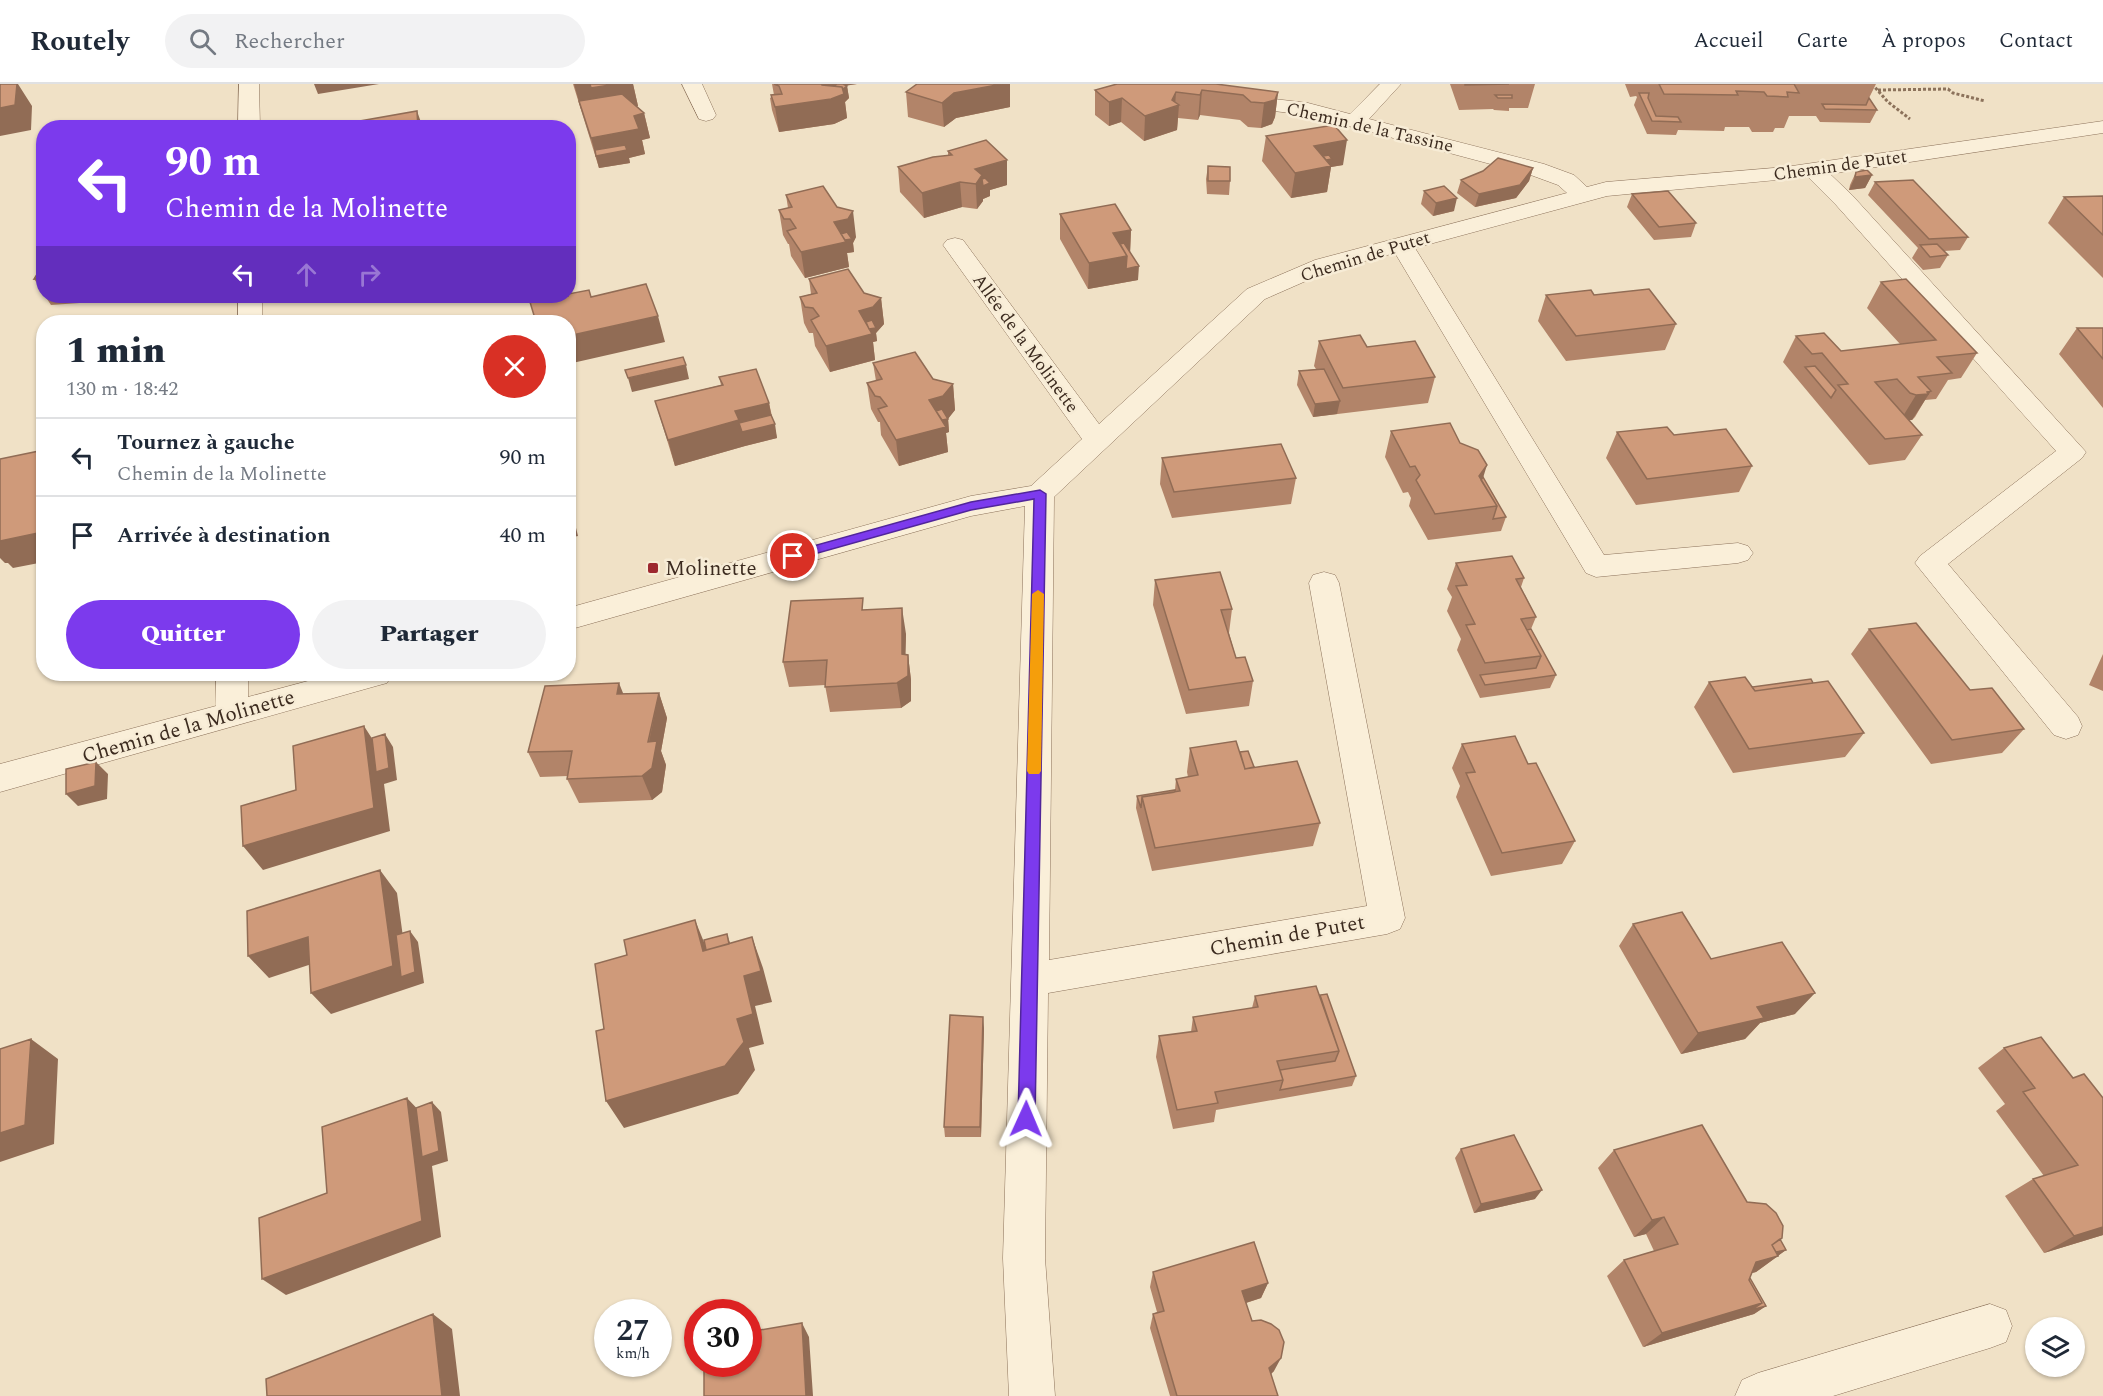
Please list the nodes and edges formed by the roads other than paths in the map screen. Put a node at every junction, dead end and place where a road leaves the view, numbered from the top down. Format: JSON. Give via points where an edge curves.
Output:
{"nodes":[{"id":1,"x":249,"y":84,"type":"edge"},
{"id":2,"x":692,"y":84,"type":"edge"},
{"id":3,"x":1391,"y":84,"type":"edge"},
{"id":4,"x":1216,"y":98,"type":"edge"},
{"id":5,"x":706,"y":114,"type":"dead end"},
{"id":6,"x":249,"y":120,"type":"edge"},
{"id":7,"x":1354,"y":121,"type":"junction"},
{"id":8,"x":2103,"y":127,"type":"edge"},
{"id":9,"x":1814,"y":171,"type":"junction"},
{"id":10,"x":1583,"y":195,"type":"junction"},
{"id":11,"x":1401,"y":244,"type":"junction"},
{"id":12,"x":955,"y":245,"type":"dead end"},
{"id":13,"x":1097,"y":440,"type":"junction"},
{"id":14,"x":1040,"y":494,"type":"junction"},
{"id":15,"x":1738,"y":553,"type":"dead end"},
{"id":16,"x":1324,"y":583,"type":"dead end"},
{"id":17,"x":576,"y":617,"type":"edge"},
{"id":18,"x":232,"y":681,"type":"edge"},
{"id":19,"x":351,"y":681,"type":"edge"},
{"id":20,"x":232,"y":714,"type":"junction"},
{"id":21,"x":2066,"y":726,"type":"dead end"},
{"id":22,"x":0,"y":778,"type":"edge"},
{"id":23,"x":1029,"y":980,"type":"junction"},
{"id":24,"x":1990,"y":1326,"type":"dead end"},
{"id":25,"x":1032,"y":1396,"type":"edge"},
{"id":26,"x":1758,"y":1396,"type":"edge"}],
"edges":[{"from":1,"to":6,"type":"street"},
{"from":2,"to":5,"type":"street"},
{"from":3,"to":7,"type":"street"},
{"from":4,"to":7,"type":"street","name":"Chemin de la Tassine","via":[[1308,109]]},
{"from":7,"to":10,"type":"street","name":"Chemin de la Tassine","via":[[1558,176]]},
{"from":8,"to":9,"type":"street","name":"Chemin de Putet"},
{"from":9,"to":10,"type":"street","name":"Chemin de Putet","via":[[1606,189]]},
{"from":9,"to":21,"type":"street","via":[[2072,452],[1930,563]]},
{"from":10,"to":11,"type":"street","name":"Chemin de Putet"},
{"from":11,"to":13,"type":"street","name":"Chemin de Putet","via":[[1323,265],[1256,294]]},
{"from":11,"to":15,"type":"street","via":[[1596,566]]},
{"from":12,"to":13,"type":"street","name":"Allée de la Molinette"},
{"from":13,"to":14,"type":"street","name":"Chemin de Putet"},
{"from":14,"to":17,"type":"street","via":[[971,506]]},
{"from":14,"to":23,"type":"street"},
{"from":16,"to":23,"type":"street","name":"Chemin de Putet","via":[[1387,918]]},
{"from":18,"to":20,"type":"street"},
{"from":19,"to":20,"type":"street","name":"Chemin de la Molinette"},
{"from":20,"to":22,"type":"street","name":"Chemin de la Molinette"},
{"from":23,"to":25,"type":"street","via":[[1024,1258]]},
{"from":24,"to":26,"type":"street"}]}
